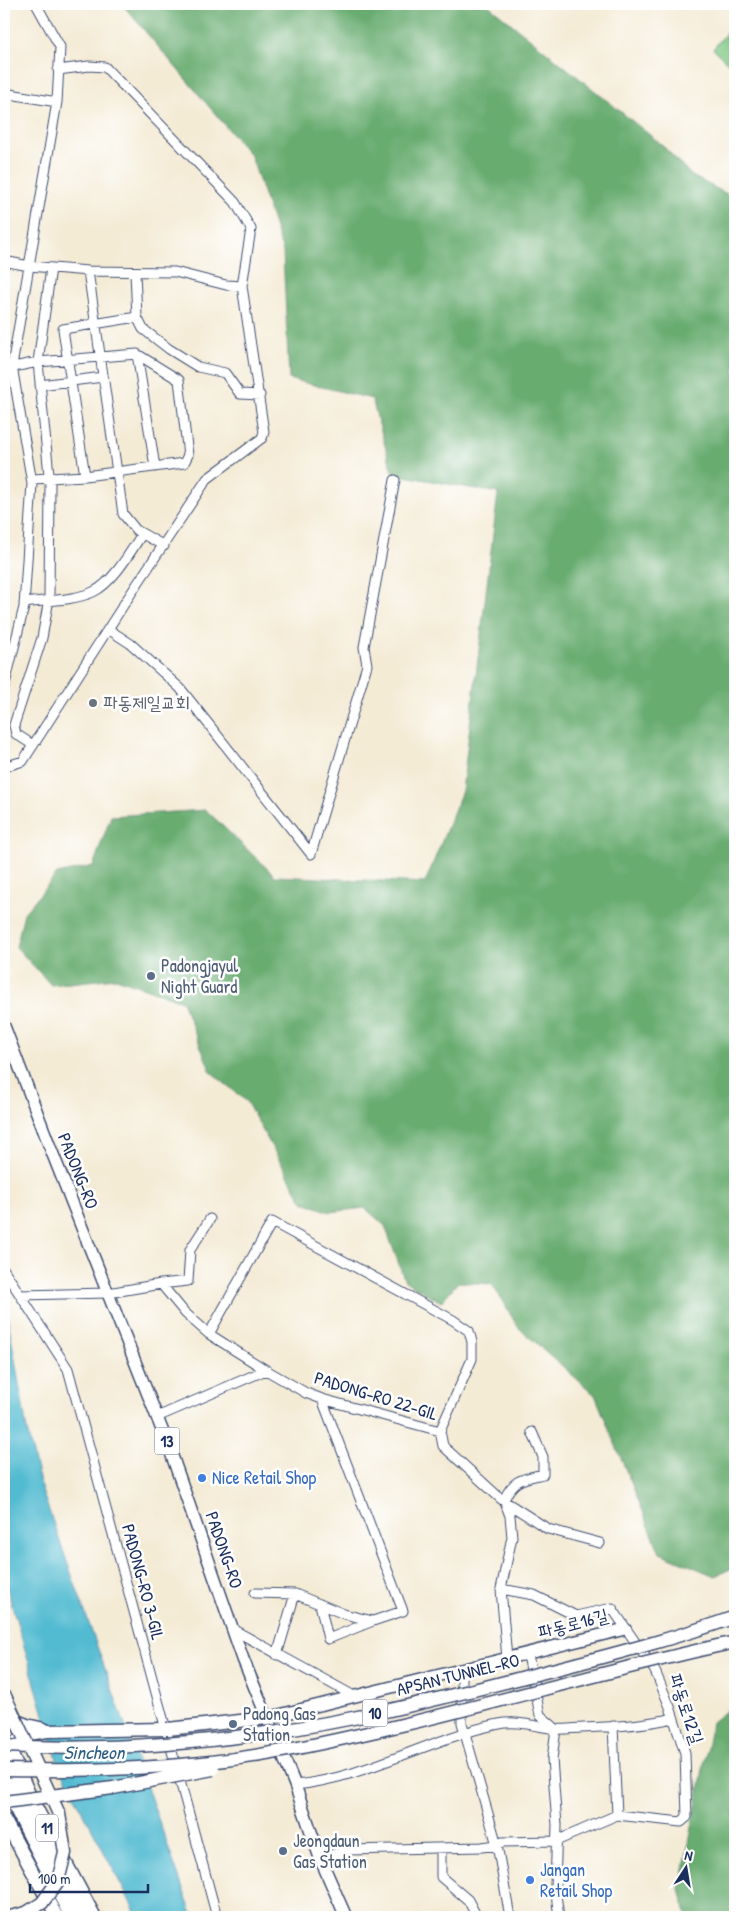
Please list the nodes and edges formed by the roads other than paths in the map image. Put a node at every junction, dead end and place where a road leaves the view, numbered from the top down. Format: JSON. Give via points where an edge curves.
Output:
{"nodes":[{"id":1,"x":36,"y":4,"type":"edge"},
{"id":2,"x":58,"y":70,"type":"junction"},
{"id":3,"x":4,"y":93,"type":"edge"},
{"id":4,"x":57,"y":102,"type":"junction"},
{"id":5,"x":4,"y":261,"type":"edge"},
{"id":6,"x":29,"y":266,"type":"junction"},
{"id":7,"x":51,"y":268,"type":"junction"},
{"id":8,"x":88,"y":271,"type":"junction"},
{"id":9,"x":135,"y":272,"type":"junction"},
{"id":10,"x":242,"y":286,"type":"junction"},
{"id":11,"x":137,"y":317,"type":"junction"},
{"id":12,"x":95,"y":323,"type":"junction"},
{"id":13,"x":137,"y":354,"type":"junction"},
{"id":14,"x":100,"y":357,"type":"junction"},
{"id":15,"x":68,"y":361,"type":"junction"},
{"id":16,"x":38,"y":362,"type":"junction"},
{"id":17,"x":8,"y":369,"type":"edge"},
{"id":18,"x":103,"y":377,"type":"junction"},
{"id":19,"x":71,"y":380,"type":"junction"},
{"id":20,"x":40,"y":385,"type":"junction"},
{"id":21,"x":260,"y":395,"type":"junction"},
{"id":22,"x":155,"y":467,"type":"junction"},
{"id":23,"x":117,"y":473,"type":"junction"},
{"id":24,"x":85,"y":476,"type":"junction"},
{"id":25,"x":32,"y":479,"type":"junction"},
{"id":26,"x":50,"y":479,"type":"junction"},
{"id":27,"x":395,"y":480,"type":"dead end"},
{"id":28,"x":142,"y":534,"type":"junction"},
{"id":29,"x":164,"y":546,"type":"junction"},
{"id":30,"x":49,"y":599,"type":"junction"},
{"id":31,"x":24,"y":602,"type":"junction"},
{"id":32,"x":108,"y":629,"type":"junction"},
{"id":33,"x":4,"y":688,"type":"edge"},
{"id":34,"x":33,"y":745,"type":"junction"},
{"id":35,"x":4,"y":767,"type":"edge"},
{"id":36,"x":4,"y":1026,"type":"edge"},
{"id":37,"x":210,"y":1219,"type":"dead end"},
{"id":38,"x":4,"y":1270,"type":"edge"},
{"id":39,"x":162,"y":1284,"type":"junction"},
{"id":40,"x":108,"y":1293,"type":"junction"},
{"id":41,"x":20,"y":1295,"type":"junction"},
{"id":42,"x":210,"y":1334,"type":"junction"},
{"id":43,"x":266,"y":1370,"type":"junction"},
{"id":44,"x":322,"y":1399,"type":"junction"},
{"id":45,"x":157,"y":1417,"type":"junction"},
{"id":46,"x":440,"y":1430,"type":"junction"},
{"id":47,"x":532,"y":1432,"type":"dead end"},
{"id":48,"x":504,"y":1500,"type":"junction"},
{"id":49,"x":600,"y":1543,"type":"dead end"},
{"id":50,"x":501,"y":1589,"type":"junction"},
{"id":51,"x":255,"y":1593,"type":"dead end"},
{"id":52,"x":294,"y":1594,"type":"junction"},
{"id":53,"x":320,"y":1604,"type":"junction"},
{"id":54,"x":735,"y":1617,"type":"edge"},
{"id":55,"x":373,"y":1621,"type":"junction"},
{"id":56,"x":625,"y":1629,"type":"junction"},
{"id":57,"x":234,"y":1630,"type":"junction"},
{"id":58,"x":735,"y":1642,"type":"edge"},
{"id":59,"x":277,"y":1655,"type":"junction"},
{"id":60,"x":506,"y":1659,"type":"junction"},
{"id":61,"x":462,"y":1669,"type":"junction"},
{"id":62,"x":4,"y":1694,"type":"edge"},
{"id":63,"x":355,"y":1697,"type":"junction"},
{"id":64,"x":4,"y":1716,"type":"edge"},
{"id":65,"x":267,"y":1718,"type":"junction"},
{"id":66,"x":673,"y":1718,"type":"junction"},
{"id":67,"x":613,"y":1726,"type":"junction"},
{"id":68,"x":556,"y":1729,"type":"junction"},
{"id":69,"x":43,"y":1731,"type":"junction"},
{"id":70,"x":464,"y":1733,"type":"junction"},
{"id":71,"x":4,"y":1736,"type":"edge"},
{"id":72,"x":4,"y":1746,"type":"edge"},
{"id":73,"x":270,"y":1753,"type":"junction"},
{"id":74,"x":9,"y":1762,"type":"edge"},
{"id":75,"x":4,"y":1770,"type":"edge"},
{"id":76,"x":295,"y":1785,"type":"junction"},
{"id":77,"x":4,"y":1786,"type":"edge"},
{"id":78,"x":4,"y":1802,"type":"edge"},
{"id":79,"x":617,"y":1814,"type":"junction"},
{"id":80,"x":4,"y":1819,"type":"edge"},
{"id":81,"x":556,"y":1841,"type":"junction"},
{"id":82,"x":497,"y":1845,"type":"junction"},
{"id":83,"x":441,"y":1848,"type":"junction"},
{"id":84,"x":320,"y":1858,"type":"junction"},
{"id":85,"x":4,"y":1916,"type":"edge"},
{"id":86,"x":57,"y":1917,"type":"edge"},
{"id":87,"x":71,"y":1917,"type":"edge"},
{"id":88,"x":82,"y":1917,"type":"edge"},
{"id":89,"x":95,"y":1917,"type":"edge"},
{"id":90,"x":217,"y":1917,"type":"edge"},
{"id":91,"x":346,"y":1917,"type":"edge"},
{"id":92,"x":477,"y":1917,"type":"edge"},
{"id":93,"x":510,"y":1917,"type":"edge"},
{"id":94,"x":559,"y":1917,"type":"edge"}],
"edges":[{"from":1,"to":2,"type":"street","via":[[60,47]]},
{"from":2,"to":4,"type":"street"},
{"from":2,"to":10,"type":"street","via":[[105,67],[235,202],[251,228]]},
{"from":3,"to":4,"type":"street"},
{"from":4,"to":6,"type":"street"},
{"from":5,"to":6,"type":"street"},
{"from":6,"to":7,"type":"street"},
{"from":6,"to":17,"type":"street"},
{"from":7,"to":8,"type":"street"},
{"from":7,"to":16,"type":"street"},
{"from":8,"to":9,"type":"street"},
{"from":8,"to":12,"type":"street"},
{"from":9,"to":10,"type":"street","via":[[175,272]]},
{"from":9,"to":11,"type":"street"},
{"from":10,"to":21,"type":"street"},
{"from":11,"to":12,"type":"street"},
{"from":11,"to":21,"type":"street","via":[[143,329],[176,354],[198,367],[225,373],[240,394]]},
{"from":12,"to":14,"type":"street"},
{"from":12,"to":15,"type":"street","via":[[63,329]]},
{"from":13,"to":14,"type":"street"},
{"from":13,"to":22,"type":"street"},
{"from":13,"to":22,"type":"street","via":[[179,380],[187,460]]},
{"from":14,"to":15,"type":"street"},
{"from":14,"to":18,"type":"street"},
{"from":15,"to":16,"type":"street"},
{"from":15,"to":19,"type":"street"},
{"from":16,"to":17,"type":"street"},
{"from":16,"to":20,"type":"street"},
{"from":17,"to":25,"type":"street"},
{"from":18,"to":19,"type":"street"},
{"from":18,"to":23,"type":"street"},
{"from":19,"to":20,"type":"street"},
{"from":19,"to":24,"type":"street"},
{"from":20,"to":26,"type":"street"},
{"from":21,"to":29,"type":"street","via":[[262,438],[207,479]]},
{"from":22,"to":23,"type":"street"},
{"from":23,"to":24,"type":"street"},
{"from":23,"to":28,"type":"street","via":[[123,514]]},
{"from":24,"to":26,"type":"street"},
{"from":25,"to":26,"type":"street"},
{"from":25,"to":31,"type":"street"},
{"from":26,"to":30,"type":"street"},
{"from":27,"to":32,"type":"street","via":[[364,647],[367,665],[311,854],[180,688],[131,644]]},
{"from":28,"to":29,"type":"street"},
{"from":28,"to":30,"type":"street","via":[[120,569],[94,592]]},
{"from":29,"to":32,"type":"street"},
{"from":30,"to":31,"type":"street"},
{"from":30,"to":34,"type":"street","via":[[42,638],[14,725],[16,734]]},
{"from":31,"to":33,"type":"street"},
{"from":32,"to":34,"type":"street"},
{"from":34,"to":35,"type":"street","via":[[23,761]]},
{"from":36,"to":40,"type":"main road","name":"PADONG-RO","number":"13"},
{"from":37,"to":39,"type":"street","via":[[190,1250],[188,1281]]},
{"from":38,"to":41,"type":"street","name":"PADONG-RO 3-GIL"},
{"from":39,"to":40,"type":"street"},
{"from":39,"to":42,"type":"street","name":"PADONG-RO 22-GIL","via":[[185,1313]]},
{"from":40,"to":41,"type":"street"},
{"from":40,"to":45,"type":"main road","name":"PADONG-RO","number":"13"},
{"from":41,"to":90,"type":"street","name":"PADONG-RO 3-GIL","via":[[68,1369]]},
{"from":42,"to":43,"type":"street","name":"PADONG-RO 22-GIL"},
{"from":42,"to":46,"type":"street","via":[[272,1222],[469,1331],[472,1359]]},
{"from":43,"to":44,"type":"street","name":"PADONG-RO 22-GIL"},
{"from":43,"to":45,"type":"street"},
{"from":44,"to":46,"type":"street","name":"PADONG-RO 22-GIL"},
{"from":44,"to":55,"type":"street","via":[[403,1611]]},
{"from":45,"to":57,"type":"main road","name":"PADONG-RO","number":"13"},
{"from":46,"to":48,"type":"street","name":"PADONG-RO 22-GIL","via":[[443,1446]]},
{"from":47,"to":48,"type":"street","via":[[543,1457],[544,1474],[509,1487]]},
{"from":48,"to":49,"type":"street","name":"PADONG-RO 22-GIL","via":[[548,1529]]},
{"from":48,"to":50,"type":"street","via":[[512,1537]]},
{"from":50,"to":56,"type":"street","name":"파동로12길","via":[[534,1595],[576,1616],[612,1608]]},
{"from":50,"to":60,"type":"street"},
{"from":51,"to":52,"type":"street"},
{"from":52,"to":53,"type":"street"},
{"from":52,"to":59,"type":"street"},
{"from":53,"to":55,"type":"street"},
{"from":53,"to":55,"type":"street","via":[[328,1639]]},
{"from":54,"to":72,"type":"highway","name":"APSAN TUNNEL-RO","number":"10","bridge":true,"via":[[506,1682],[316,1724],[157,1744],[75,1748]]},
{"from":56,"to":60,"type":"main road","name":"파동로16길"},
{"from":56,"to":66,"type":"street","name":"파동로12길","via":[[655,1671]]},
{"from":57,"to":59,"type":"street"},
{"from":57,"to":65,"type":"main road","name":"PADONG-RO","number":"13"},
{"from":58,"to":73,"type":"highway","name":"APSAN TUNNEL-RO","number":"10","bridge":true,"via":[[392,1728]]},
{"from":59,"to":63,"type":"street"},
{"from":60,"to":61,"type":"street"},
{"from":60,"to":68,"type":"street","via":[[528,1655],[540,1715]]},
{"from":61,"to":63,"type":"main road"},
{"from":61,"to":70,"type":"street"},
{"from":62,"to":85,"type":"highway","bridge":true,"via":[[59,1814],[65,1853],[58,1881],[42,1903],[26,1913]]},
{"from":63,"to":65,"type":"main road"},
{"from":64,"to":69,"type":"highway"},
{"from":65,"to":69,"type":"highway","via":[[166,1729]]},
{"from":65,"to":76,"type":"main road","name":"PADONG-RO","number":"13"},
{"from":66,"to":67,"type":"street"},
{"from":66,"to":79,"type":"street","name":"파동로12길","via":[[685,1753],[686,1816],[682,1822]]},
{"from":67,"to":68,"type":"street"},
{"from":67,"to":79,"type":"street"},
{"from":68,"to":70,"type":"street","via":[[534,1724],[501,1724]]},
{"from":68,"to":81,"type":"street","via":[[552,1759]]},
{"from":69,"to":71,"type":"highway"},
{"from":69,"to":74,"type":"highway","via":[[17,1741]]},
{"from":70,"to":76,"type":"street","via":[[362,1771]]},
{"from":70,"to":82,"type":"street"},
{"from":71,"to":74,"type":"highway","number":"11"},
{"from":73,"to":75,"type":"highway","name":"APSAN TUNNEL-RO","number":"10","bridge":true,"via":[[170,1766]]},
{"from":73,"to":78,"type":"highway","bridge":true,"via":[[229,1766],[156,1781]]},
{"from":74,"to":88,"type":"highway","number":"11"},
{"from":74,"to":89,"type":"highway","number":"11"},
{"from":76,"to":84,"type":"main road","name":"PADONG-RO","number":"13"},
{"from":77,"to":87,"type":"highway","number":"11"},
{"from":79,"to":81,"type":"street"},
{"from":80,"to":86,"type":"highway","number":"11"},
{"from":81,"to":82,"type":"street","via":[[502,1842]]},
{"from":81,"to":94,"type":"street"},
{"from":82,"to":83,"type":"street"},
{"from":82,"to":93,"type":"street"},
{"from":83,"to":84,"type":"street","via":[[348,1850]]},
{"from":83,"to":92,"type":"street","via":[[442,1877],[468,1900]]},
{"from":84,"to":91,"type":"main road","name":"PADONG-RO","number":"13"}]}
